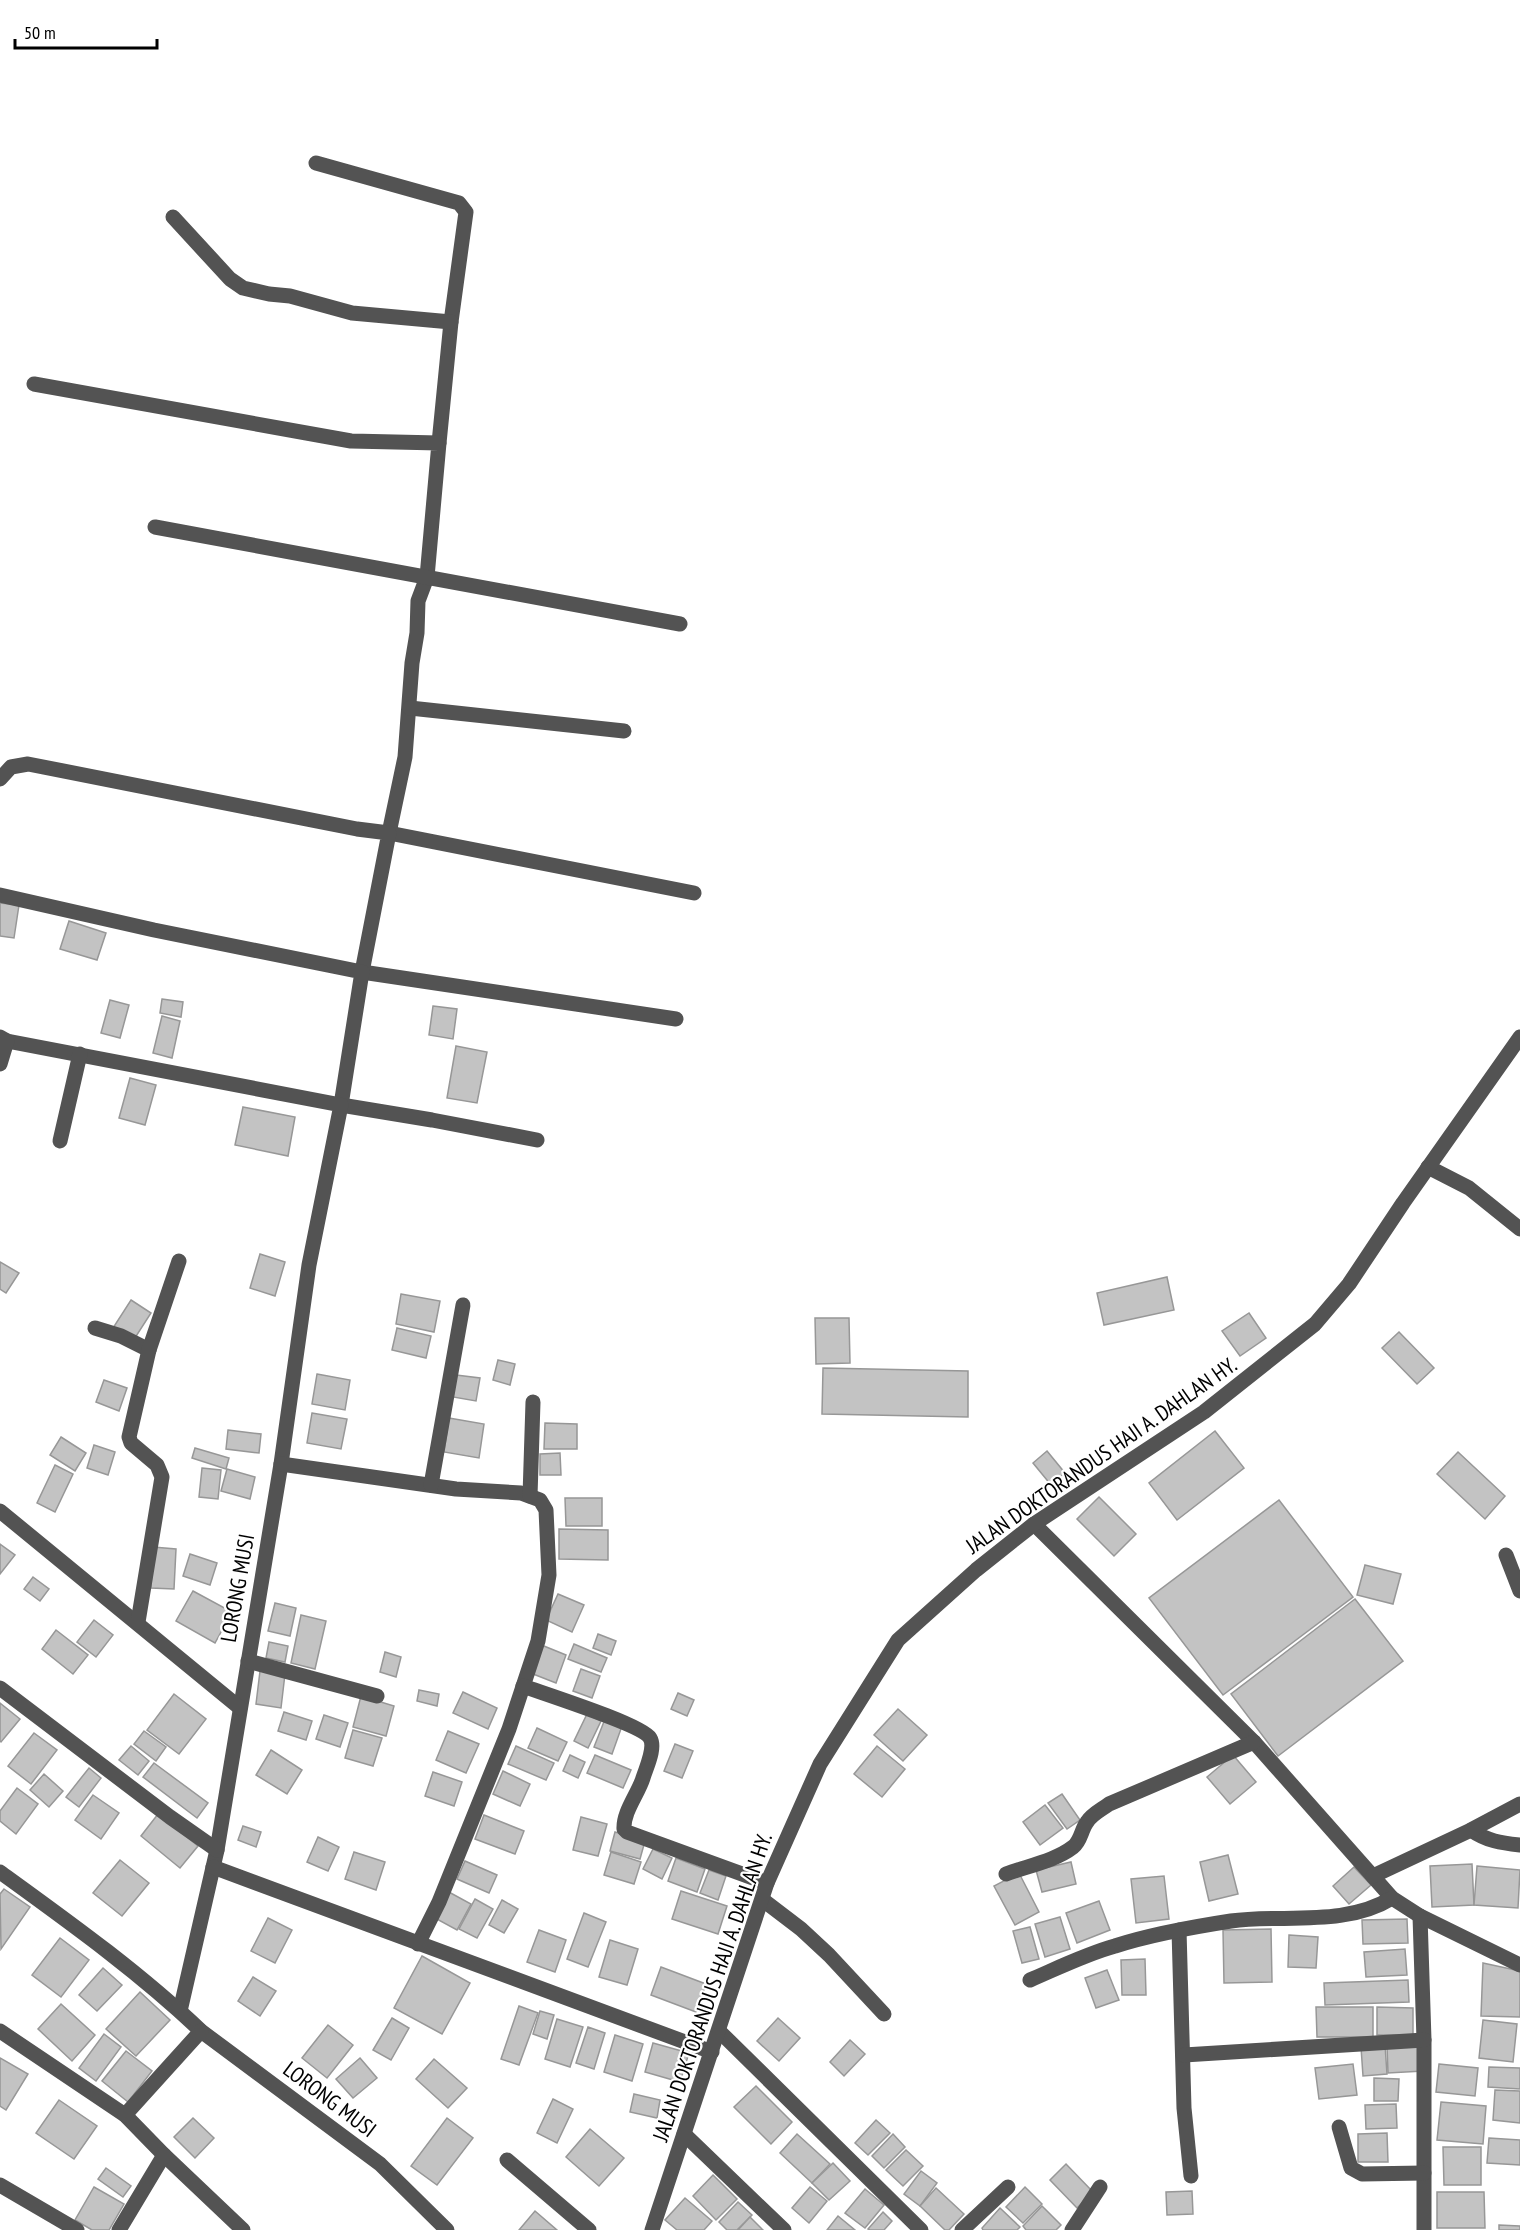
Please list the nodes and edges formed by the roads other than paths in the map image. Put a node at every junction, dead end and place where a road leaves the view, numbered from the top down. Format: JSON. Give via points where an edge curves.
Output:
{"nodes":[{"id":1,"x":316,"y":163,"type":"dead end"},
{"id":2,"x":173,"y":217,"type":"dead end"},
{"id":3,"x":451,"y":322,"type":"junction"},
{"id":4,"x":34,"y":384,"type":"dead end"},
{"id":5,"x":439,"y":443,"type":"junction"},
{"id":6,"x":155,"y":526,"type":"dead end"},
{"id":7,"x":427,"y":577,"type":"junction"},
{"id":8,"x":680,"y":624,"type":"dead end"},
{"id":9,"x":410,"y":708,"type":"junction"},
{"id":10,"x":624,"y":731,"type":"dead end"},
{"id":11,"x":0,"y":779,"type":"edge"},
{"id":12,"x":389,"y":833,"type":"junction"},
{"id":13,"x":694,"y":892,"type":"dead end"},
{"id":14,"x":0,"y":895,"type":"edge"},
{"id":15,"x":362,"y":972,"type":"junction"},
{"id":16,"x":676,"y":1019,"type":"dead end"},
{"id":17,"x":1520,"y":1037,"type":"edge"},
{"id":18,"x":4,"y":1039,"type":"edge"},
{"id":19,"x":80,"y":1054,"type":"junction"},
{"id":20,"x":0,"y":1064,"type":"edge"},
{"id":21,"x":341,"y":1105,"type":"junction"},
{"id":22,"x":537,"y":1140,"type":"dead end"},
{"id":23,"x":60,"y":1141,"type":"dead end"},
{"id":24,"x":1428,"y":1167,"type":"junction"},
{"id":25,"x":1520,"y":1229,"type":"edge"},
{"id":26,"x":179,"y":1261,"type":"dead end"},
{"id":27,"x":463,"y":1305,"type":"dead end"},
{"id":28,"x":95,"y":1328,"type":"dead end"},
{"id":29,"x":148,"y":1350,"type":"junction"},
{"id":30,"x":533,"y":1402,"type":"dead end"},
{"id":31,"x":281,"y":1464,"type":"junction"},
{"id":32,"x":431,"y":1485,"type":"junction"},
{"id":33,"x":530,"y":1496,"type":"junction"},
{"id":34,"x":0,"y":1511,"type":"edge"},
{"id":35,"x":1034,"y":1524,"type":"junction"},
{"id":36,"x":1506,"y":1555,"type":"dead end"},
{"id":37,"x":1520,"y":1591,"type":"edge"},
{"id":38,"x":138,"y":1622,"type":"junction"},
{"id":39,"x":248,"y":1661,"type":"junction"},
{"id":40,"x":523,"y":1686,"type":"junction"},
{"id":41,"x":0,"y":1688,"type":"edge"},
{"id":42,"x":377,"y":1696,"type":"dead end"},
{"id":43,"x":240,"y":1707,"type":"junction"},
{"id":44,"x":1254,"y":1742,"type":"junction"},
{"id":45,"x":1520,"y":1804,"type":"edge"},
{"id":46,"x":1472,"y":1830,"type":"junction"},
{"id":47,"x":1520,"y":1845,"type":"edge"},
{"id":48,"x":217,"y":1850,"type":"junction"},
{"id":49,"x":213,"y":1867,"type":"junction"},
{"id":50,"x":0,"y":1872,"type":"edge"},
{"id":51,"x":1006,"y":1874,"type":"dead end"},
{"id":52,"x":1373,"y":1876,"type":"junction"},
{"id":53,"x":767,"y":1883,"type":"junction"},
{"id":54,"x":1392,"y":1898,"type":"junction"},
{"id":55,"x":762,"y":1900,"type":"junction"},
{"id":56,"x":1420,"y":1916,"type":"junction"},
{"id":57,"x":1179,"y":1930,"type":"junction"},
{"id":58,"x":418,"y":1944,"type":"junction"},
{"id":59,"x":1520,"y":1965,"type":"edge"},
{"id":60,"x":1030,"y":1980,"type":"dead end"},
{"id":61,"x":180,"y":2011,"type":"junction"},
{"id":62,"x":884,"y":2014,"type":"dead end"},
{"id":63,"x":0,"y":2031,"type":"edge"},
{"id":64,"x":201,"y":2031,"type":"junction"},
{"id":65,"x":719,"y":2031,"type":"junction"},
{"id":66,"x":1424,"y":2040,"type":"junction"},
{"id":67,"x":712,"y":2052,"type":"junction"},
{"id":68,"x":1184,"y":2055,"type":"junction"},
{"id":69,"x":125,"y":2115,"type":"junction"},
{"id":70,"x":1339,"y":2127,"type":"dead end"},
{"id":71,"x":684,"y":2134,"type":"junction"},
{"id":72,"x":164,"y":2155,"type":"junction"},
{"id":73,"x":507,"y":2160,"type":"dead end"},
{"id":74,"x":1424,"y":2173,"type":"junction"},
{"id":75,"x":1191,"y":2176,"type":"dead end"},
{"id":76,"x":0,"y":2185,"type":"edge"},
{"id":77,"x":1008,"y":2187,"type":"dead end"},
{"id":78,"x":1101,"y":2187,"type":"dead end"},
{"id":79,"x":654,"y":2229,"type":"edge"},
{"id":80,"x":76,"y":2230,"type":"edge"},
{"id":81,"x":119,"y":2230,"type":"edge"},
{"id":82,"x":243,"y":2230,"type":"edge"},
{"id":83,"x":447,"y":2230,"type":"edge"},
{"id":84,"x":589,"y":2230,"type":"edge"},
{"id":85,"x":784,"y":2230,"type":"edge"},
{"id":86,"x":921,"y":2230,"type":"edge"},
{"id":87,"x":963,"y":2230,"type":"edge"},
{"id":88,"x":1072,"y":2230,"type":"edge"},
{"id":89,"x":1424,"y":2230,"type":"edge"}],
"edges":[{"from":1,"to":3,"type":"street","name":"LORONG MUSI","via":[[463,207],[466,212]]},
{"from":2,"to":3,"type":"street","via":[[243,288],[352,313]]},
{"from":3,"to":5,"type":"street","name":"LORONG MUSI"},
{"from":4,"to":5,"type":"street","via":[[351,441]]},
{"from":5,"to":7,"type":"street","name":"LORONG MUSI"},
{"from":6,"to":7,"type":"street"},
{"from":7,"to":8,"type":"street"},
{"from":7,"to":9,"type":"street","name":"LORONG MUSI","via":[[418,601]]},
{"from":9,"to":10,"type":"street"},
{"from":9,"to":12,"type":"street","name":"LORONG MUSI","via":[[405,757]]},
{"from":11,"to":12,"type":"street","via":[[11,767],[28,764]]},
{"from":12,"to":13,"type":"street"},
{"from":12,"to":15,"type":"street","name":"LORONG MUSI"},
{"from":14,"to":15,"type":"street"},
{"from":15,"to":16,"type":"street"},
{"from":15,"to":21,"type":"street","name":"LORONG MUSI"},
{"from":17,"to":24,"type":"street","name":"JALAN DOKTORANDUS HAJI A. DAHLAN HY."},
{"from":18,"to":19,"type":"street"},
{"from":18,"to":20,"type":"street"},
{"from":19,"to":21,"type":"street"},
{"from":19,"to":23,"type":"street"},
{"from":21,"to":22,"type":"street"},
{"from":21,"to":31,"type":"street","name":"LORONG MUSI","via":[[309,1265]]},
{"from":24,"to":25,"type":"street","via":[[1469,1188]]},
{"from":24,"to":35,"type":"street","name":"JALAN DOKTORANDUS HAJI A. DAHLAN HY.","via":[[1349,1284],[1315,1324],[1204,1412]]},
{"from":26,"to":29,"type":"street"},
{"from":27,"to":32,"type":"street"},
{"from":28,"to":29,"type":"street"},
{"from":29,"to":38,"type":"street","via":[[129,1440],[157,1465],[162,1477]]},
{"from":30,"to":33,"type":"street"},
{"from":31,"to":32,"type":"street"},
{"from":31,"to":39,"type":"street","name":"LORONG MUSI"},
{"from":32,"to":33,"type":"street"},
{"from":33,"to":40,"type":"street","via":[[540,1500],[546,1510],[549,1575],[538,1641]]},
{"from":34,"to":38,"type":"street"},
{"from":35,"to":44,"type":"street"},
{"from":35,"to":53,"type":"street","name":"JALAN DOKTORANDUS HAJI A. DAHLAN HY.","via":[[898,1640],[820,1764]]},
{"from":36,"to":37,"type":"street"},
{"from":38,"to":43,"type":"street"},
{"from":39,"to":42,"type":"street"},
{"from":39,"to":43,"type":"street","name":"LORONG MUSI"},
{"from":40,"to":53,"type":"street","via":[[618,1721],[651,1739],[642,1782],[624,1822],[627,1832]]},
{"from":40,"to":58,"type":"street","via":[[439,1902]]},
{"from":41,"to":48,"type":"street"},
{"from":43,"to":48,"type":"street","name":"LORONG MUSI"},
{"from":44,"to":51,"type":"street","via":[[1109,1804],[1092,1815],[1073,1848]]},
{"from":44,"to":52,"type":"street"},
{"from":45,"to":46,"type":"street"},
{"from":46,"to":47,"type":"street","via":[[1484,1839]]},
{"from":46,"to":52,"type":"street"},
{"from":48,"to":49,"type":"street","name":"LORONG MUSI"},
{"from":49,"to":58,"type":"street"},
{"from":49,"to":61,"type":"street","name":"LORONG MUSI"},
{"from":50,"to":61,"type":"street","name":"LORONG MUSI"},
{"from":52,"to":54,"type":"street"},
{"from":53,"to":55,"type":"street","name":"JALAN DOKTORANDUS HAJI A. DAHLAN HY."},
{"from":54,"to":56,"type":"street"},
{"from":54,"to":57,"type":"street","via":[[1362,1912],[1233,1921]]},
{"from":55,"to":62,"type":"street","via":[[829,1955]]},
{"from":55,"to":65,"type":"street","name":"JALAN DOKTORANDUS HAJI A. DAHLAN HY."},
{"from":56,"to":59,"type":"street"},
{"from":56,"to":66,"type":"street"},
{"from":57,"to":60,"type":"street","via":[[1113,1946]]},
{"from":57,"to":68,"type":"street"},
{"from":58,"to":67,"type":"street"},
{"from":61,"to":64,"type":"street","name":"LORONG MUSI"},
{"from":63,"to":69,"type":"street"},
{"from":64,"to":69,"type":"street"},
{"from":64,"to":83,"type":"street","name":"LORONG MUSI","via":[[380,2164]]},
{"from":65,"to":67,"type":"street","name":"JALAN DOKTORANDUS HAJI A. DAHLAN HY."},
{"from":65,"to":86,"type":"street"},
{"from":66,"to":68,"type":"street"},
{"from":66,"to":74,"type":"street"},
{"from":67,"to":71,"type":"street","name":"JALAN DOKTORANDUS HAJI A. DAHLAN HY."},
{"from":68,"to":75,"type":"street","via":[[1184,2108]]},
{"from":69,"to":72,"type":"street"},
{"from":70,"to":74,"type":"street","via":[[1351,2168],[1356,2172]]},
{"from":71,"to":79,"type":"street","name":"JALAN DOKTORANDUS HAJI A. DAHLAN HY."},
{"from":71,"to":85,"type":"street"},
{"from":72,"to":81,"type":"street"},
{"from":72,"to":82,"type":"street"},
{"from":73,"to":84,"type":"street"},
{"from":74,"to":89,"type":"street"},
{"from":76,"to":80,"type":"street"},
{"from":77,"to":87,"type":"street"},
{"from":78,"to":88,"type":"street"}]}
